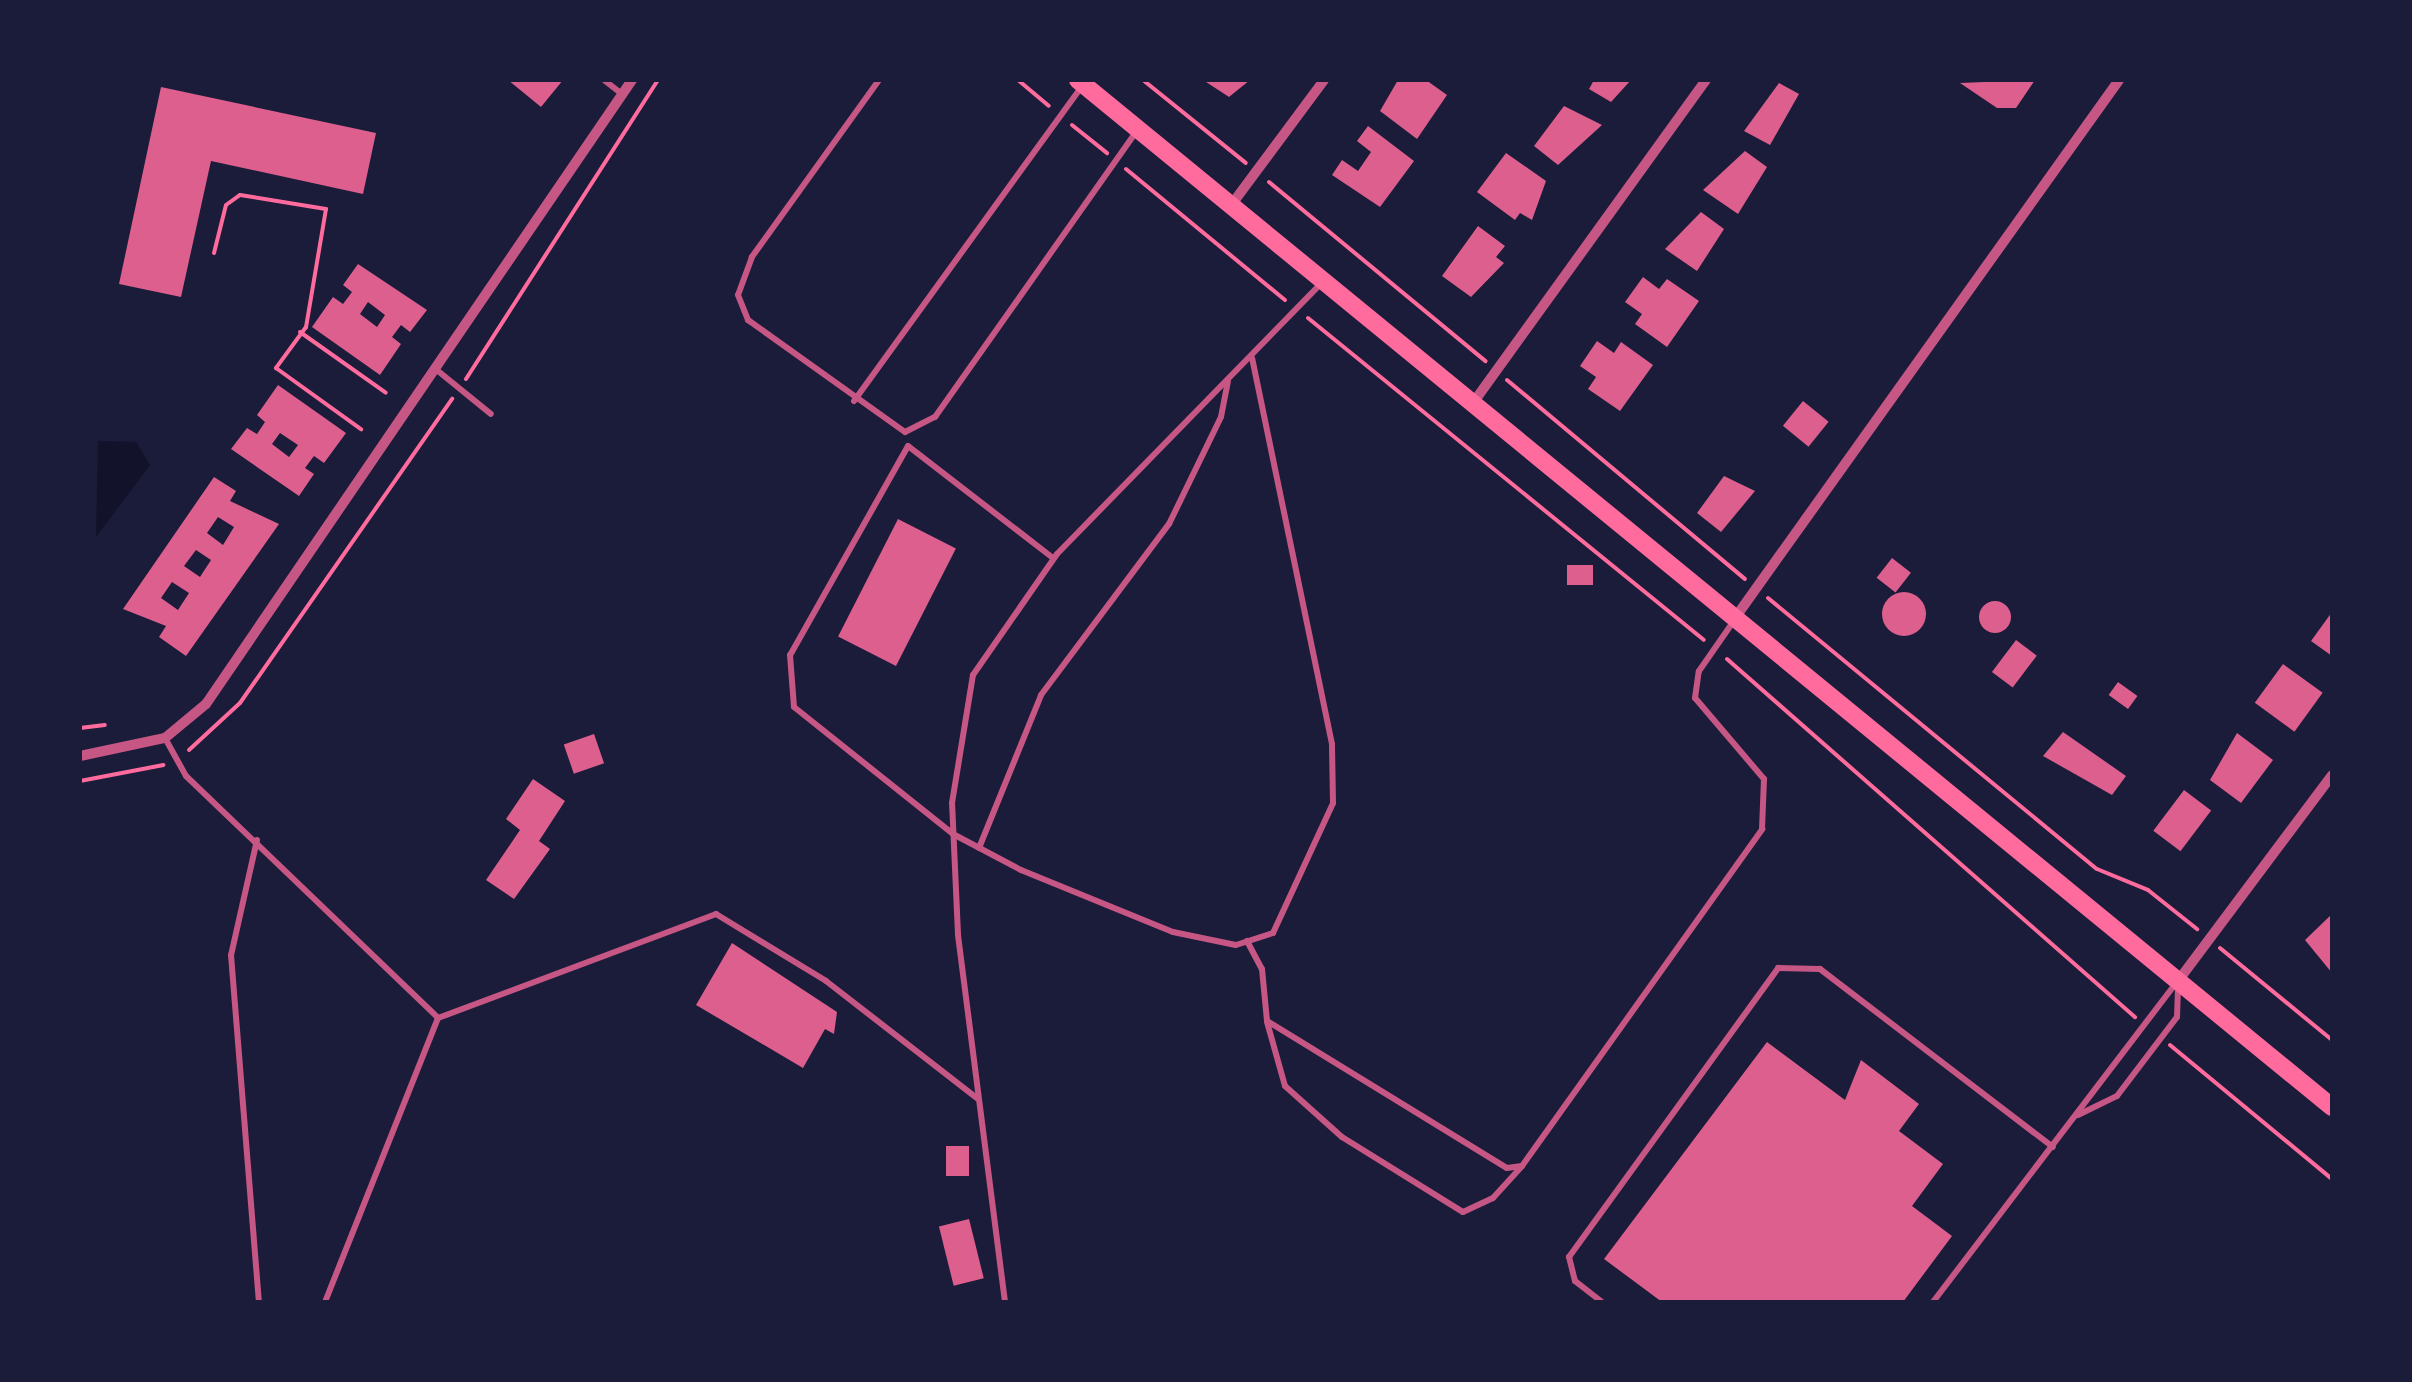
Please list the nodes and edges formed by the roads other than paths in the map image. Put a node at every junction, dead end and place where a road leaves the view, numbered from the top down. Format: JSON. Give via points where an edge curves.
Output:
{"nodes":[{"id":1,"x":604,"y":80,"type":"edge"},
{"id":2,"x":632,"y":80,"type":"edge"},
{"id":3,"x":879,"y":80,"type":"edge"},
{"id":4,"x":1324,"y":80,"type":"edge"},
{"id":5,"x":1706,"y":80,"type":"edge"},
{"id":6,"x":2119,"y":80,"type":"edge"},
{"id":7,"x":1080,"y":82,"type":"edge"},
{"id":8,"x":622,"y":94,"type":"junction"},
{"id":9,"x":1140,"y":128,"type":"junction"},
{"id":10,"x":1232,"y":204,"type":"junction"},
{"id":11,"x":1324,"y":280,"type":"junction"},
{"id":12,"x":1252,"y":358,"type":"junction"},
{"id":13,"x":438,"y":371,"type":"junction"},
{"id":14,"x":1228,"y":382,"type":"junction"},
{"id":15,"x":854,"y":401,"type":"junction"},
{"id":16,"x":1474,"y":403,"type":"junction"},
{"id":17,"x":491,"y":414,"type":"dead end"},
{"id":18,"x":1053,"y":558,"type":"junction"},
{"id":19,"x":1736,"y":618,"type":"junction"},
{"id":20,"x":165,"y":738,"type":"junction"},
{"id":21,"x":80,"y":756,"type":"edge"},
{"id":22,"x":2332,"y":775,"type":"edge"},
{"id":23,"x":953,"y":834,"type":"junction"},
{"id":24,"x":257,"y":840,"type":"junction"},
{"id":25,"x":979,"y":848,"type":"junction"},
{"id":26,"x":1247,"y":942,"type":"junction"},
{"id":27,"x":2178,"y":981,"type":"junction"},
{"id":28,"x":438,"y":1018,"type":"junction"},
{"id":29,"x":1267,"y":1021,"type":"junction"},
{"id":30,"x":978,"y":1098,"type":"junction"},
{"id":31,"x":2332,"y":1108,"type":"edge"},
{"id":32,"x":2077,"y":1116,"type":"junction"},
{"id":33,"x":2053,"y":1147,"type":"junction"},
{"id":34,"x":1522,"y":1166,"type":"junction"},
{"id":35,"x":259,"y":1302,"type":"edge"},
{"id":36,"x":326,"y":1302,"type":"edge"},
{"id":37,"x":1005,"y":1302,"type":"edge"},
{"id":38,"x":1602,"y":1302,"type":"edge"},
{"id":39,"x":1933,"y":1302,"type":"edge"}],
"edges":[{"from":1,"to":8,"type":"lane"},
{"from":2,"to":8,"type":"street"},
{"from":3,"to":15,"type":"lane","via":[[752,257],[738,295],[748,320]]},
{"from":4,"to":10,"type":"street"},
{"from":5,"to":16,"type":"street"},
{"from":6,"to":19,"type":"street"},
{"from":7,"to":9,"type":"main road"},
{"from":7,"to":15,"type":"lane"},
{"from":8,"to":13,"type":"street"},
{"from":9,"to":10,"type":"main road"},
{"from":9,"to":15,"type":"lane","via":[[936,416],[905,432]]},
{"from":10,"to":11,"type":"main road"},
{"from":11,"to":12,"type":"lane"},
{"from":11,"to":16,"type":"main road"},
{"from":12,"to":14,"type":"lane"},
{"from":12,"to":26,"type":"lane","via":[[1304,580],[1334,803],[1273,933]]},
{"from":13,"to":17,"type":"lane"},
{"from":13,"to":20,"type":"street","via":[[222,684]]},
{"from":14,"to":18,"type":"lane"},
{"from":14,"to":25,"type":"lane","via":[[1222,418],[1169,524],[1041,695]]},
{"from":16,"to":19,"type":"main road"},
{"from":18,"to":23,"type":"lane","via":[[998,633],[966,700]]},
{"from":18,"to":23,"type":"lane","via":[[908,446],[790,655],[794,707],[808,727]]},
{"from":19,"to":27,"type":"main road"},
{"from":19,"to":34,"type":"lane","via":[[1695,698],[1764,779],[1762,829]]},
{"from":20,"to":21,"type":"street"},
{"from":20,"to":24,"type":"lane","via":[[186,776]]},
{"from":22,"to":27,"type":"street"},
{"from":23,"to":25,"type":"lane"},
{"from":23,"to":30,"type":"lane"},
{"from":24,"to":28,"type":"lane"},
{"from":24,"to":35,"type":"lane","via":[[232,955]]},
{"from":25,"to":26,"type":"lane","via":[[1173,932]]},
{"from":26,"to":29,"type":"lane","via":[[1262,968]]},
{"from":27,"to":31,"type":"main road"},
{"from":27,"to":32,"type":"lane","via":[[2141,1022]]},
{"from":27,"to":32,"type":"lane","via":[[2177,1016],[2161,1038],[2117,1096]]},
{"from":28,"to":30,"type":"lane","via":[[716,914],[826,981]]},
{"from":28,"to":36,"type":"lane"},
{"from":29,"to":34,"type":"lane","via":[[1507,1168]]},
{"from":29,"to":34,"type":"lane","via":[[1285,1086],[1342,1137],[1463,1212],[1493,1198]]},
{"from":30,"to":37,"type":"lane"},
{"from":32,"to":33,"type":"lane"},
{"from":33,"to":38,"type":"lane","via":[[1820,968],[1778,968],[1570,1257],[1575,1281]]},
{"from":33,"to":39,"type":"lane"}]}
